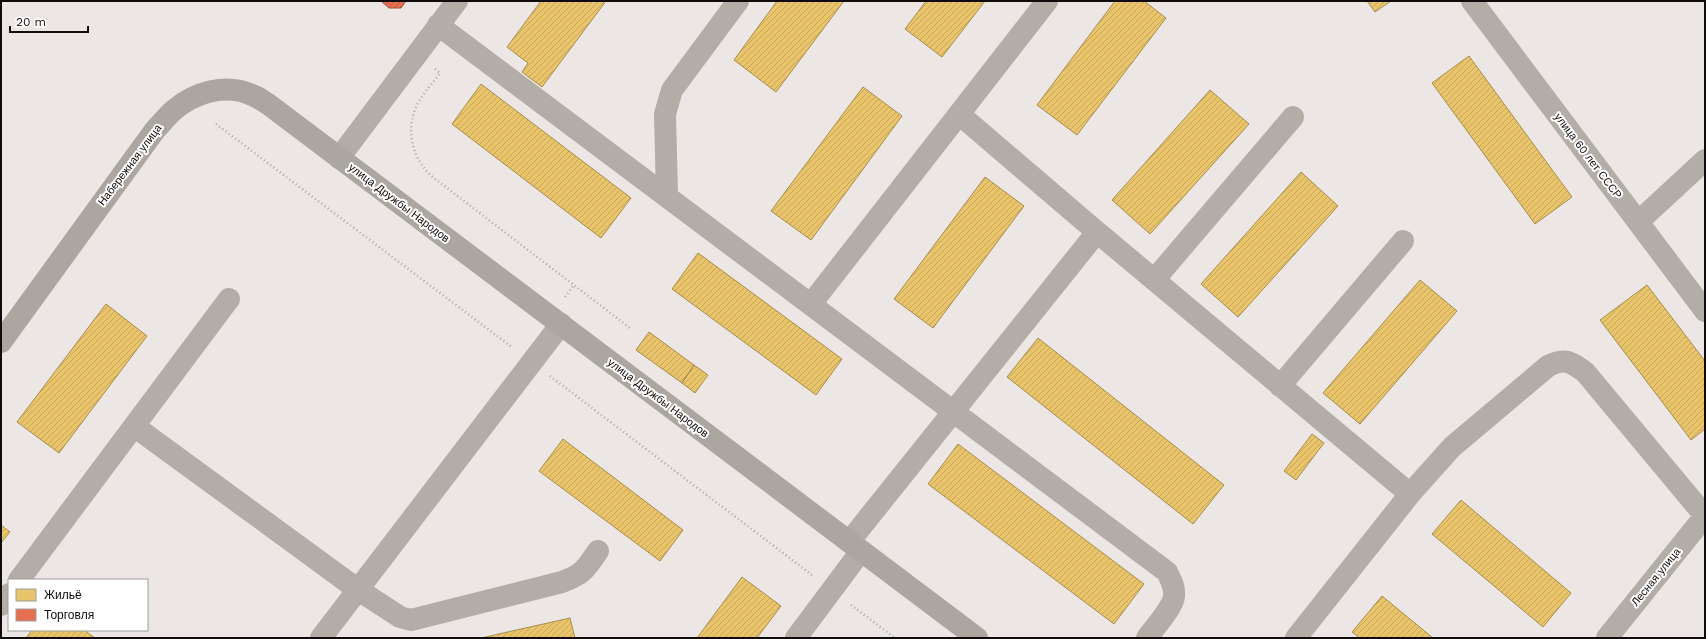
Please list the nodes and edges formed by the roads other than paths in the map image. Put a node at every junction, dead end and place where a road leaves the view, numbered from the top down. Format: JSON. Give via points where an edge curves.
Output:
{"nodes":[{"id":1,"x":457,"y":1,"type":"edge"},
{"id":2,"x":738,"y":1,"type":"edge"},
{"id":3,"x":1047,"y":1,"type":"edge"},
{"id":4,"x":1472,"y":1,"type":"edge"},
{"id":5,"x":438,"y":25,"type":"junction"},
{"id":6,"x":959,"y":114,"type":"junction"},
{"id":7,"x":1293,"y":117,"type":"dead end"},
{"id":8,"x":340,"y":158,"type":"junction"},
{"id":9,"x":1705,"y":160,"type":"edge"},
{"id":10,"x":667,"y":196,"type":"junction"},
{"id":11,"x":1638,"y":222,"type":"junction"},
{"id":12,"x":1097,"y":232,"type":"junction"},
{"id":13,"x":1403,"y":241,"type":"dead end"},
{"id":14,"x":1154,"y":280,"type":"junction"},
{"id":15,"x":229,"y":299,"type":"dead end"},
{"id":16,"x":810,"y":304,"type":"junction"},
{"id":17,"x":1705,"y":311,"type":"edge"},
{"id":18,"x":560,"y":324,"type":"junction"},
{"id":19,"x":1,"y":342,"type":"edge"},
{"id":20,"x":1280,"y":386,"type":"junction"},
{"id":21,"x":953,"y":410,"type":"junction"},
{"id":22,"x":134,"y":426,"type":"junction"},
{"id":23,"x":1410,"y":494,"type":"junction"},
{"id":24,"x":1705,"y":516,"type":"edge"},
{"id":25,"x":855,"y":546,"type":"junction"},
{"id":26,"x":598,"y":551,"type":"dead end"},
{"id":27,"x":20,"y":579,"type":"edge"},
{"id":28,"x":357,"y":589,"type":"junction"},
{"id":29,"x":8,"y":595,"type":"edge"},
{"id":30,"x":1,"y":605,"type":"edge"},
{"id":31,"x":321,"y":638,"type":"edge"},
{"id":32,"x":796,"y":638,"type":"edge"},
{"id":33,"x":977,"y":638,"type":"edge"},
{"id":34,"x":1147,"y":638,"type":"edge"},
{"id":35,"x":1296,"y":638,"type":"edge"},
{"id":36,"x":1607,"y":638,"type":"edge"}],
"edges":[{"from":1,"to":5,"type":"street"},
{"from":2,"to":10,"type":"street","via":[[672,90],[665,114]]},
{"from":3,"to":6,"type":"street"},
{"from":4,"to":11,"type":"street","name":"улица 60 лет СССР"},
{"from":5,"to":8,"type":"street"},
{"from":5,"to":10,"type":"street"},
{"from":6,"to":12,"type":"street"},
{"from":6,"to":16,"type":"street"},
{"from":7,"to":14,"type":"street"},
{"from":8,"to":18,"type":"main road","name":"улица Дружбы Народов"},
{"from":8,"to":19,"type":"main road","name":"Набережная улица","via":[[252,95],[232,89],[211,91],[192,99],[175,110],[155,130]]},
{"from":9,"to":11,"type":"street"},
{"from":10,"to":16,"type":"street"},
{"from":11,"to":17,"type":"street","name":"улица 60 лет СССР"},
{"from":12,"to":14,"type":"street"},
{"from":12,"to":21,"type":"street"},
{"from":13,"to":20,"type":"street"},
{"from":14,"to":20,"type":"street"},
{"from":15,"to":22,"type":"street"},
{"from":16,"to":21,"type":"street"},
{"from":18,"to":25,"type":"main road","name":"улица Дружбы Народов"},
{"from":18,"to":28,"type":"street"},
{"from":20,"to":23,"type":"street"},
{"from":21,"to":25,"type":"street"},
{"from":21,"to":34,"type":"street","via":[[1168,572],[1173,584],[1174,597]]},
{"from":22,"to":27,"type":"street"},
{"from":22,"to":28,"type":"street"},
{"from":23,"to":24,"type":"street","via":[[1452,447],[1548,366],[1559,360],[1572,363],[1585,372]]},
{"from":23,"to":35,"type":"street"},
{"from":24,"to":36,"type":"street","name":"Лесная улица"},
{"from":25,"to":32,"type":"street","via":[[832,590]]},
{"from":25,"to":33,"type":"main road","name":"улица Дружбы Народов"},
{"from":26,"to":28,"type":"street","via":[[584,572],[562,582],[411,620],[400,617]]},
{"from":28,"to":31,"type":"street"},
{"from":29,"to":30,"type":"street"}]}
